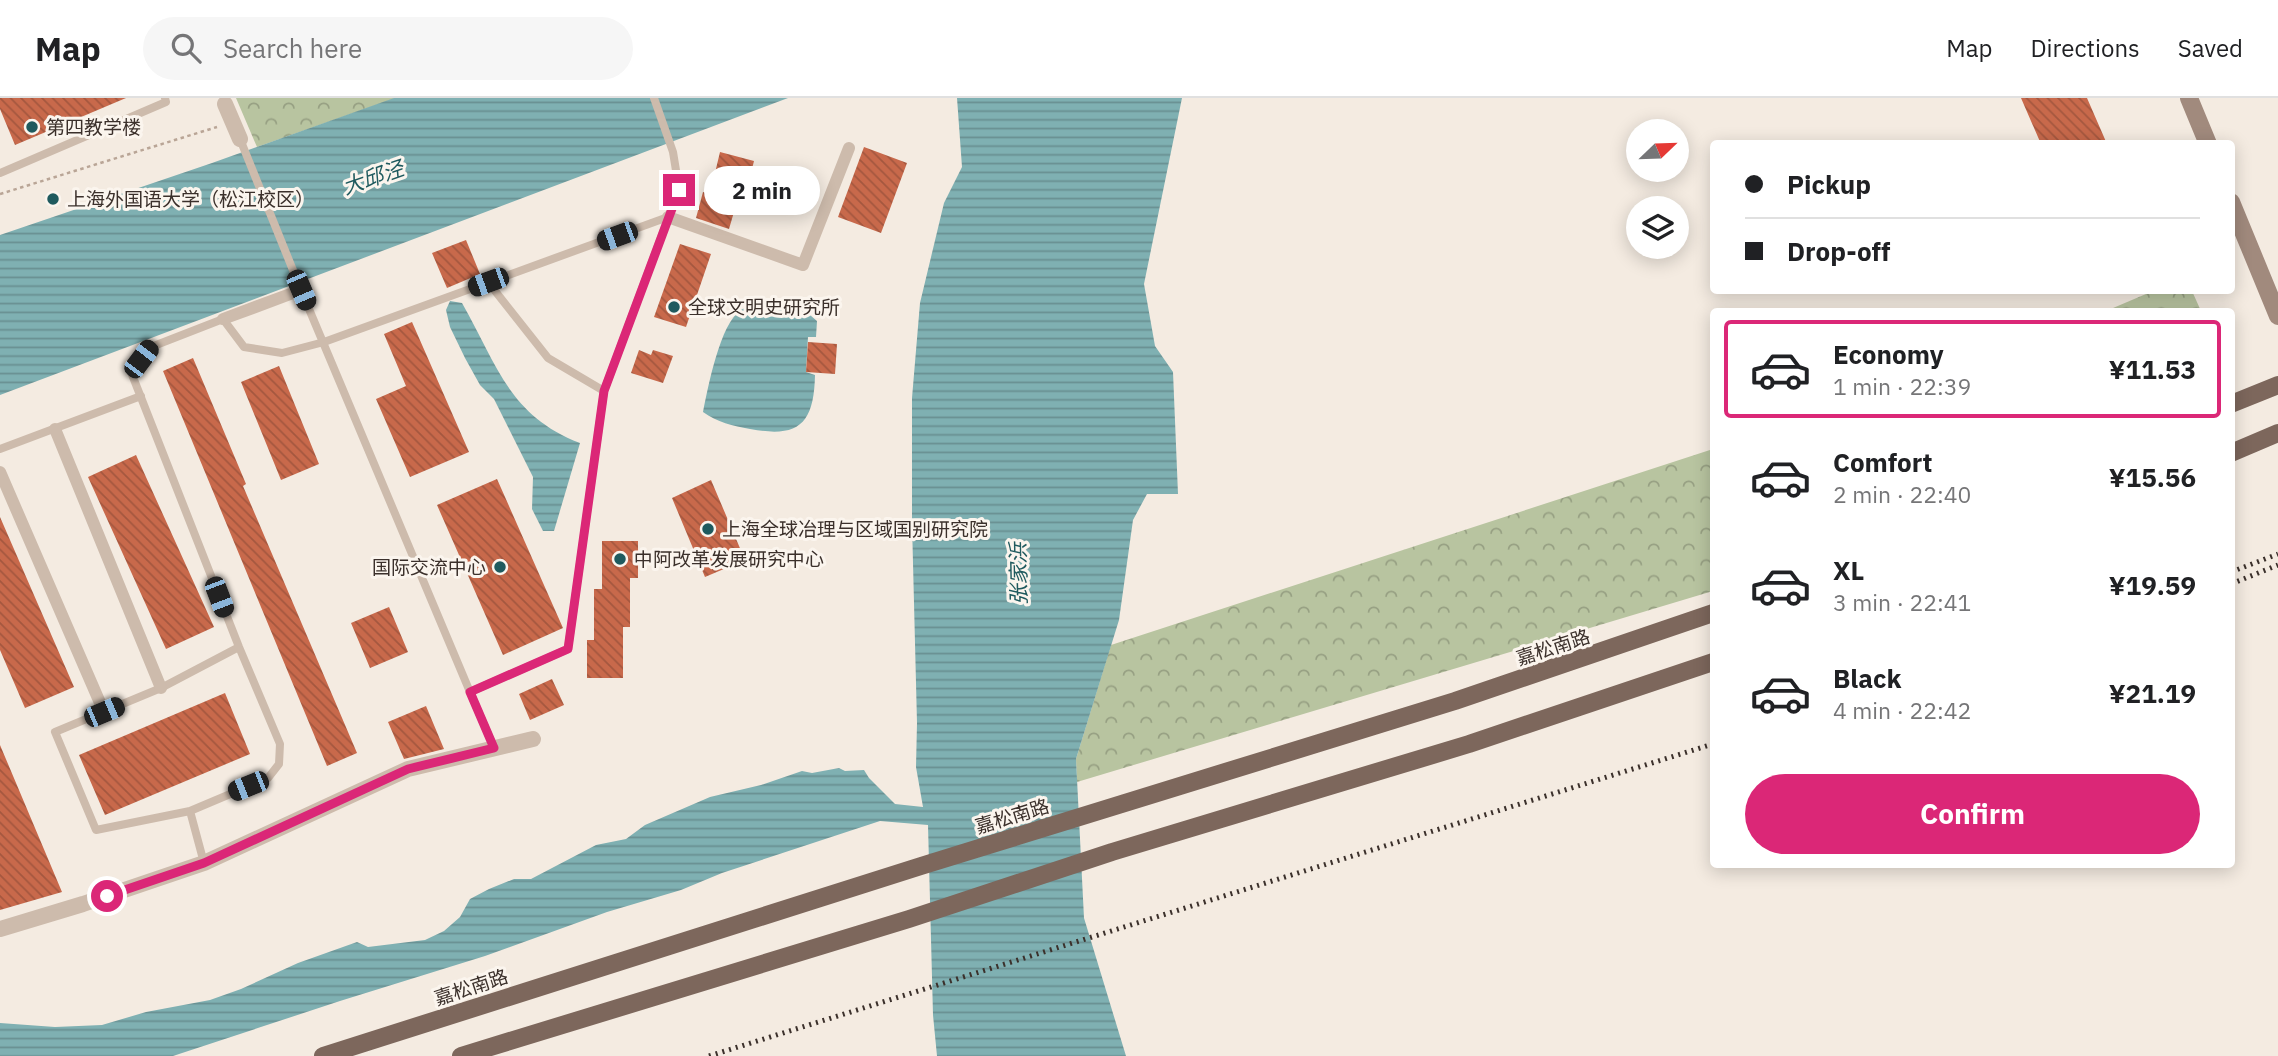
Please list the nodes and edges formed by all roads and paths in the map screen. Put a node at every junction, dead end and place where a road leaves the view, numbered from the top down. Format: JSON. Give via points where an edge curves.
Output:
{"nodes":[{"id":1,"x":165,"y":98,"type":"edge"},
{"id":2,"x":654,"y":98,"type":"edge"},
{"id":3,"x":2189,"y":98,"type":"edge"},
{"id":4,"x":224,"y":101,"type":"edge"},
{"id":5,"x":233,"y":122,"type":"junction"},
{"id":6,"x":240,"y":139,"type":"joint"},
{"id":7,"x":2206,"y":140,"type":"edge"},
{"id":8,"x":849,"y":148,"type":"dead end"},
{"id":9,"x":0,"y":173,"type":"edge"},
{"id":10,"x":0,"y":194,"type":"edge"},
{"id":11,"x":2235,"y":211,"type":"edge"},
{"id":12,"x":668,"y":217,"type":"junction"},
{"id":13,"x":488,"y":282,"type":"junction"},
{"id":14,"x":301,"y":290,"type":"junction"},
{"id":15,"x":2278,"y":316,"type":"edge"},
{"id":16,"x":223,"y":319,"type":"junction"},
{"id":17,"x":324,"y":342,"type":"junction"},
{"id":18,"x":2278,"y":384,"type":"edge"},
{"id":19,"x":604,"y":391,"type":"junction"},
{"id":20,"x":141,"y":397,"type":"junction"},
{"id":21,"x":2235,"y":402,"type":"edge"},
{"id":22,"x":55,"y":429,"type":"junction"},
{"id":23,"x":2278,"y":433,"type":"edge"},
{"id":24,"x":0,"y":449,"type":"edge"},
{"id":25,"x":2235,"y":451,"type":"edge"},
{"id":26,"x":0,"y":472,"type":"edge"},
{"id":27,"x":1710,"y":614,"type":"edge"},
{"id":28,"x":239,"y":647,"type":"junction"},
{"id":29,"x":1710,"y":663,"type":"edge"},
{"id":30,"x":161,"y":688,"type":"junction"},
{"id":31,"x":470,"y":692,"type":"junction"},
{"id":32,"x":104,"y":712,"type":"junction"},
{"id":33,"x":533,"y":739,"type":"dead end"},
{"id":34,"x":494,"y":748,"type":"junction"},
{"id":35,"x":190,"y":811,"type":"junction"},
{"id":36,"x":204,"y":863,"type":"junction"},
{"id":37,"x":0,"y":929,"type":"edge"},
{"id":38,"x":323,"y":1056,"type":"edge"},
{"id":39,"x":461,"y":1056,"type":"edge"}],
"edges":[{"from":1,"to":9,"type":"lane","via":[[166,102]]},
{"from":2,"to":12,"type":"lane","via":[[673,152],[679,190]]},
{"from":3,"to":7,"type":"main road"},
{"from":4,"to":5,"type":"street"},
{"from":5,"to":6,"type":"street"},
{"from":5,"to":10,"type":"path"},
{"from":6,"to":14,"type":"lane"},
{"from":8,"to":12,"type":"street","via":[[803,265]]},
{"from":11,"to":15,"type":"main road"},
{"from":12,"to":13,"type":"lane"},
{"from":12,"to":19,"type":"lane"},
{"from":13,"to":17,"type":"lane"},
{"from":13,"to":19,"type":"lane","via":[[548,358]]},
{"from":14,"to":16,"type":"street"},
{"from":14,"to":17,"type":"lane"},
{"from":16,"to":17,"type":"lane","via":[[244,347],[282,353]]},
{"from":16,"to":20,"type":"lane","via":[[151,346],[131,372]]},
{"from":17,"to":31,"type":"lane"},
{"from":18,"to":21,"type":"main road"},
{"from":19,"to":31,"type":"lane","via":[[568,649]]},
{"from":20,"to":22,"type":"lane"},
{"from":20,"to":28,"type":"lane"},
{"from":22,"to":24,"type":"lane"},
{"from":22,"to":30,"type":"street"},
{"from":23,"to":25,"type":"main road"},
{"from":26,"to":32,"type":"street"},
{"from":27,"to":38,"type":"main road","name":"嘉松南路","via":[[1455,701]]},
{"from":28,"to":30,"type":"lane"},
{"from":28,"to":35,"type":"lane","via":[[279,744],[279,764],[268,778]]},
{"from":29,"to":39,"type":"main road","via":[[1469,744]]},
{"from":30,"to":32,"type":"lane"},
{"from":31,"to":34,"type":"lane"},
{"from":32,"to":35,"type":"lane","via":[[55,732],[96,830]]},
{"from":33,"to":34,"type":"street"},
{"from":34,"to":36,"type":"street","via":[[408,769]]},
{"from":35,"to":36,"type":"lane"},
{"from":36,"to":37,"type":"street"}]}
